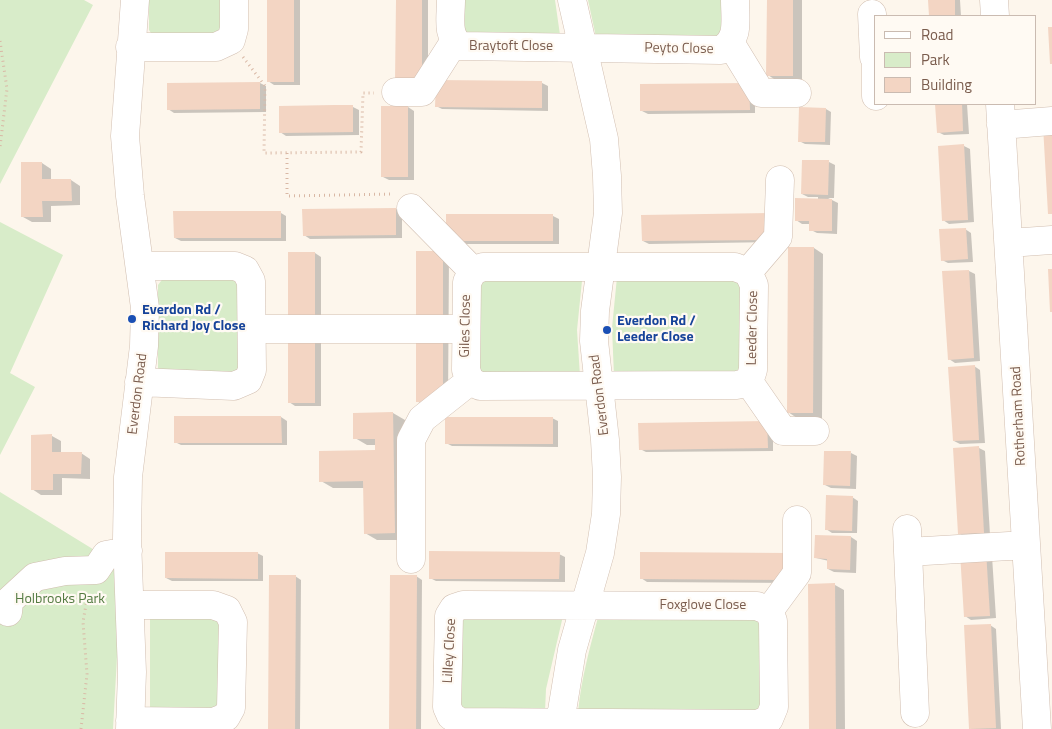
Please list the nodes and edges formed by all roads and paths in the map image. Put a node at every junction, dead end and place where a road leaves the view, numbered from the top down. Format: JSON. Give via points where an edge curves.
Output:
{"nodes":[{"id":1,"x":135,"y":0,"type":"edge"},
{"id":2,"x":234,"y":0,"type":"edge"},
{"id":3,"x":451,"y":0,"type":"edge"},
{"id":4,"x":572,"y":0,"type":"edge"},
{"id":5,"x":735,"y":0,"type":"edge"},
{"id":6,"x":994,"y":0,"type":"edge"},
{"id":7,"x":872,"y":14,"type":"dead end"},
{"id":8,"x":995,"y":15,"type":"edge"},
{"id":9,"x":231,"y":40,"type":"junction"},
{"id":10,"x":0,"y":41,"type":"edge"},
{"id":11,"x":454,"y":42,"type":"junction"},
{"id":12,"x":874,"y":43,"type":"edge"},
{"id":13,"x":731,"y":44,"type":"junction"},
{"id":14,"x":130,"y":47,"type":"junction"},
{"id":15,"x":581,"y":48,"type":"junction"},
{"id":16,"x":396,"y":92,"type":"joint"},
{"id":17,"x":797,"y":93,"type":"dead end"},
{"id":18,"x":1000,"y":114,"type":"edge"},
{"id":19,"x":1052,"y":121,"type":"edge"},
{"id":20,"x":0,"y":147,"type":"edge"},
{"id":21,"x":286,"y":153,"type":"junction"},
{"id":22,"x":780,"y":180,"type":"dead end"},
{"id":23,"x":410,"y":208,"type":"joint"},
{"id":24,"x":1052,"y":240,"type":"edge"},
{"id":25,"x":1009,"y":243,"type":"junction"},
{"id":26,"x":140,"y":266,"type":"junction"},
{"id":27,"x":601,"y":269,"type":"junction"},
{"id":28,"x":473,"y":271,"type":"junction"},
{"id":29,"x":748,"y":272,"type":"junction"},
{"id":30,"x":252,"y":329,"type":"junction"},
{"id":31,"x":466,"y":329,"type":"junction"},
{"id":32,"x":470,"y":381,"type":"junction"},
{"id":33,"x":139,"y":382,"type":"junction"},
{"id":34,"x":749,"y":382,"type":"junction"},
{"id":35,"x":598,"y":385,"type":"junction"},
{"id":36,"x":815,"y":431,"type":"dead end"},
{"id":37,"x":797,"y":520,"type":"dead end"},
{"id":38,"x":1026,"y":545,"type":"junction"},
{"id":39,"x":128,"y":551,"type":"junction"},
{"id":40,"x":411,"y":559,"type":"dead end"},
{"id":41,"x":96,"y":570,"type":"junction"},
{"id":42,"x":130,"y":605,"type":"junction"},
{"id":43,"x":586,"y":606,"type":"junction"},
{"id":44,"x":768,"y":611,"type":"junction"},
{"id":45,"x":8,"y":612,"type":"dead end"},
{"id":46,"x":915,"y":713,"type":"dead end"},
{"id":47,"x":774,"y":724,"type":"edge"},
{"id":48,"x":130,"y":725,"type":"edge"},
{"id":49,"x":559,"y":726,"type":"edge"},
{"id":50,"x":81,"y":729,"type":"edge"},
{"id":51,"x":1037,"y":729,"type":"edge"}],
"edges":[{"from":1,"to":14,"type":"street","name":"Everdon Road"},
{"from":2,"to":9,"type":"street"},
{"from":3,"to":11,"type":"street","name":"Braytoft Close"},
{"from":4,"to":15,"type":"street","name":"Everdon Road"},
{"from":5,"to":13,"type":"street","name":"Peyto Close"},
{"from":6,"to":8,"type":"street"},
{"from":7,"to":12,"type":"street"},
{"from":9,"to":14,"type":"street","via":[[216,47]]},
{"from":9,"to":21,"type":"path","via":[[265,86],[264,153]]},
{"from":10,"to":20,"type":"path","via":[[7,89]]},
{"from":11,"to":15,"type":"street","name":"Braytoft Close","via":[[461,46]]},
{"from":11,"to":16,"type":"street","via":[[422,92]]},
{"from":13,"to":15,"type":"street","name":"Peyto Close","via":[[721,50]]},
{"from":13,"to":17,"type":"street","via":[[761,93]]},
{"from":14,"to":26,"type":"street","name":"Everdon Road","via":[[125,136]]},
{"from":15,"to":27,"type":"street","name":"Everdon Road","via":[[602,131],[606,167],[608,213]]},
{"from":16,"to":21,"type":"path","via":[[363,93],[361,152]]},
{"from":18,"to":19,"type":"street"},
{"from":18,"to":25,"type":"street","name":"Rotherham Road"},
{"from":21,"to":23,"type":"path","via":[[287,196],[398,194]]},
{"from":22,"to":29,"type":"street","via":[[778,237]]},
{"from":23,"to":28,"type":"street"},
{"from":24,"to":25,"type":"street"},
{"from":25,"to":38,"type":"street","name":"Rotherham Road"},
{"from":26,"to":30,"type":"street","via":[[235,266],[245,270],[251,281]]},
{"from":26,"to":33,"type":"street","name":"Everdon Road","via":[[145,308]]},
{"from":27,"to":28,"type":"street","via":[[483,268]]},
{"from":27,"to":29,"type":"street","name":"Leeder Close","via":[[735,267]]},
{"from":27,"to":35,"type":"street","name":"Everdon Road","via":[[594,318]]},
{"from":28,"to":31,"type":"street","name":"Giles Close","via":[[467,282]]},
{"from":29,"to":34,"type":"street","name":"Leeder Close","via":[[754,285],[753,370]]},
{"from":30,"to":31,"type":"street"},
{"from":30,"to":33,"type":"street","via":[[252,370],[248,380],[234,386]]},
{"from":31,"to":32,"type":"street","name":"Giles Close","via":[[466,370]]},
{"from":32,"to":35,"type":"street","via":[[480,386]]},
{"from":32,"to":40,"type":"street","via":[[422,420],[411,440]]},
{"from":33,"to":39,"type":"street","name":"Everdon Road","via":[[128,477]]},
{"from":34,"to":35,"type":"street","name":"Leeder Close","via":[[737,385]]},
{"from":34,"to":36,"type":"street","via":[[783,431]]},
{"from":35,"to":43,"type":"street","name":"Everdon Road","via":[[605,440],[606,514]]},
{"from":37,"to":44,"type":"street","via":[[797,572]]},
{"from":38,"to":46,"type":"street","via":[[907,540]]},
{"from":38,"to":51,"type":"street","name":"Rotherham Road"},
{"from":39,"to":41,"type":"street","via":[[106,555]]},
{"from":39,"to":42,"type":"street","name":"Everdon Road"},
{"from":41,"to":45,"type":"street","via":[[65,571],[35,577],[9,601]]},
{"from":41,"to":50,"type":"path","via":[[89,586],[83,622],[87,674]]},
{"from":42,"to":48,"type":"street","name":"Everdon Road"},
{"from":42,"to":48,"type":"street","via":[[214,605],[227,610],[233,622],[231,708],[226,717],[214,722]]},
{"from":43,"to":44,"type":"street","name":"Foxglove Close","via":[[757,606]]},
{"from":43,"to":49,"type":"street","name":"Everdon Road","via":[[572,650]]},
{"from":43,"to":49,"type":"street","name":"Lilley Close","via":[[463,605],[454,608],[449,616],[447,707],[451,716],[460,722]]},
{"from":44,"to":47,"type":"street","via":[[773,621]]},
{"from":47,"to":49,"type":"street"}]}
